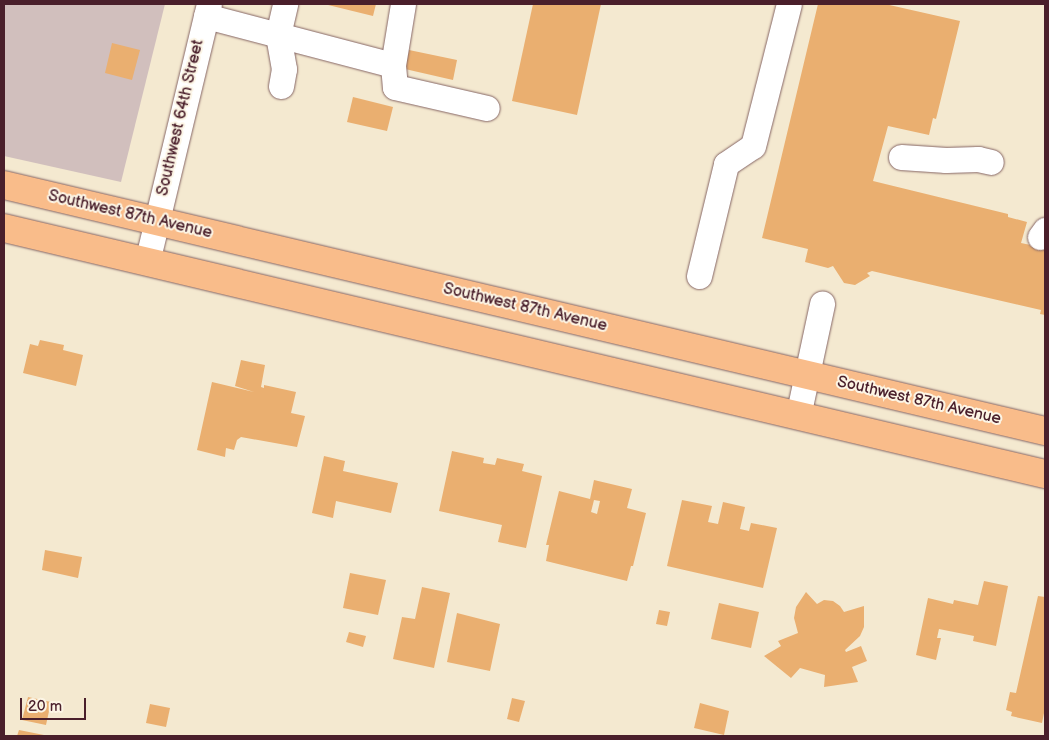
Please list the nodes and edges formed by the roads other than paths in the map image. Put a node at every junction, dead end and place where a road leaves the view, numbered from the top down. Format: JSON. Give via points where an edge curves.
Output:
{"nodes":[{"id":1,"x":286,"y":4,"type":"edge"},
{"id":2,"x":403,"y":4,"type":"edge"},
{"id":3,"x":789,"y":4,"type":"edge"},
{"id":4,"x":207,"y":10,"type":"edge"},
{"id":5,"x":278,"y":35,"type":"junction"},
{"id":6,"x":393,"y":65,"type":"junction"},
{"id":7,"x":281,"y":86,"type":"dead end"},
{"id":8,"x":487,"y":108,"type":"dead end"},
{"id":9,"x":901,"y":157,"type":"dead end"},
{"id":10,"x":992,"y":162,"type":"dead end"},
{"id":11,"x":4,"y":185,"type":"edge"},
{"id":12,"x":157,"y":221,"type":"junction"},
{"id":13,"x":4,"y":228,"type":"edge"},
{"id":14,"x":247,"y":242,"type":"junction"},
{"id":15,"x":147,"y":262,"type":"junction"},
{"id":16,"x":699,"y":276,"type":"dead end"},
{"id":17,"x":237,"y":283,"type":"junction"},
{"id":18,"x":822,"y":304,"type":"dead end"},
{"id":19,"x":539,"y":311,"type":"junction"},
{"id":20,"x":529,"y":352,"type":"junction"},
{"id":21,"x":807,"y":375,"type":"junction"},
{"id":22,"x":897,"y":396,"type":"junction"},
{"id":23,"x":798,"y":416,"type":"junction"},
{"id":24,"x":1045,"y":431,"type":"edge"},
{"id":25,"x":886,"y":437,"type":"junction"},
{"id":26,"x":1045,"y":474,"type":"edge"}],
"edges":[{"from":1,"to":5,"type":"street"},
{"from":2,"to":6,"type":"street"},
{"from":3,"to":16,"type":"street","via":[[754,146],[726,164]]},
{"from":4,"to":5,"type":"street"},
{"from":4,"to":12,"type":"street","name":"Southwest 64th Street"},
{"from":5,"to":6,"type":"street"},
{"from":5,"to":7,"type":"street","via":[[284,69]]},
{"from":6,"to":8,"type":"street","via":[[395,87]]},
{"from":9,"to":10,"type":"street"},
{"from":11,"to":12,"type":"main road","name":"Southwest 87th Avenue"},
{"from":12,"to":14,"type":"main road","name":"Southwest 87th Avenue"},
{"from":12,"to":15,"type":"street","name":"Southwest 64th Street"},
{"from":13,"to":15,"type":"main road"},
{"from":14,"to":17,"type":"main road"},
{"from":14,"to":19,"type":"main road","name":"Southwest 87th Avenue"},
{"from":15,"to":17,"type":"main road"},
{"from":17,"to":20,"type":"main road"},
{"from":18,"to":21,"type":"street"},
{"from":19,"to":20,"type":"main road"},
{"from":19,"to":21,"type":"main road","name":"Southwest 87th Avenue"},
{"from":20,"to":23,"type":"main road"},
{"from":21,"to":22,"type":"main road","name":"Southwest 87th Avenue"},
{"from":21,"to":23,"type":"street"},
{"from":22,"to":24,"type":"main road","name":"Southwest 87th Avenue"},
{"from":22,"to":25,"type":"main road"},
{"from":23,"to":25,"type":"main road"},
{"from":25,"to":26,"type":"main road"}]}
